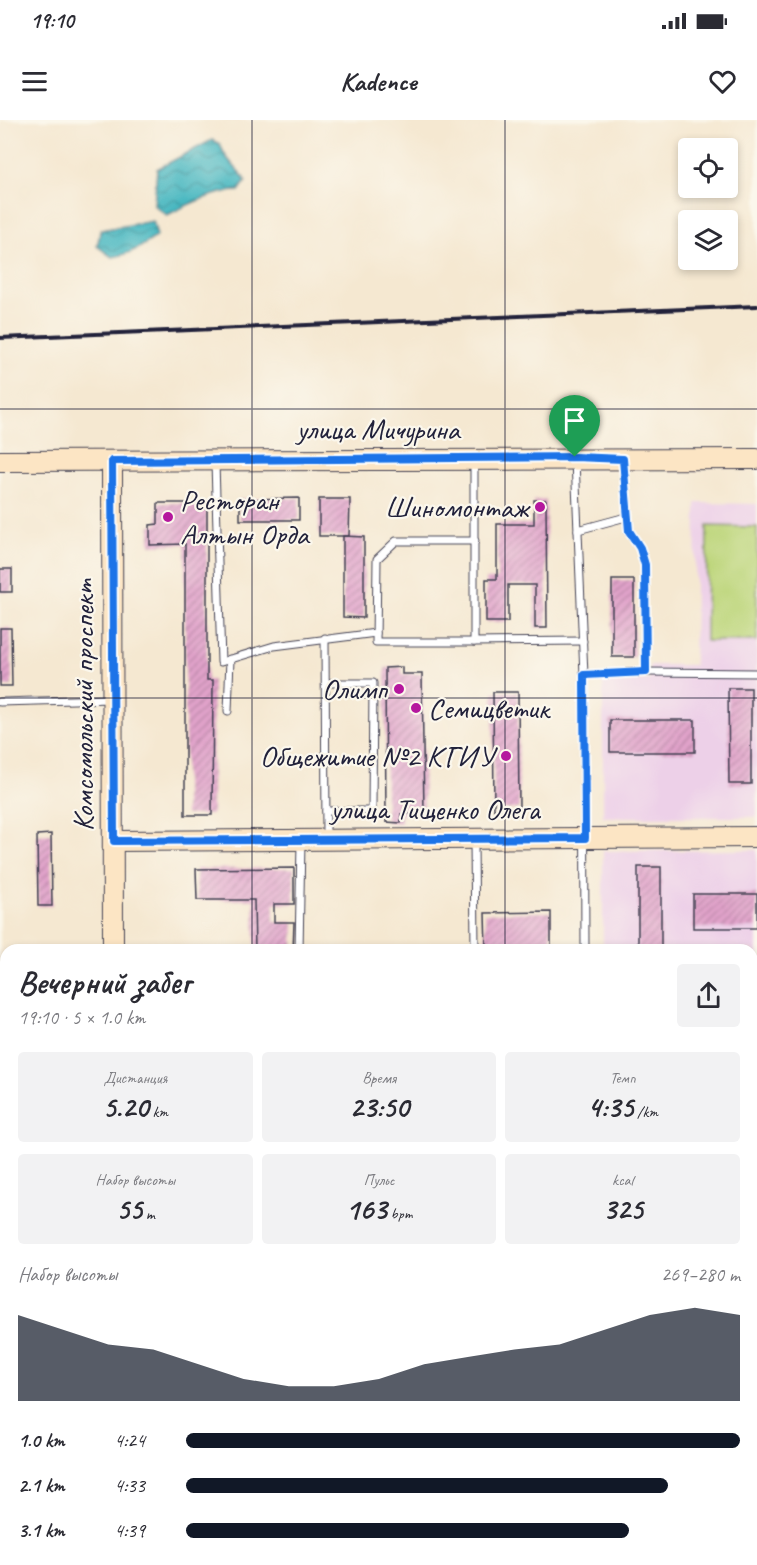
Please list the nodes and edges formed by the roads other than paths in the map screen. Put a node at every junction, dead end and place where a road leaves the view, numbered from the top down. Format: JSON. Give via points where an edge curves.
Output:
{"nodes":[{"id":1,"x":575,"y":457,"type":"junction"},
{"id":2,"x":474,"y":458,"type":"junction"},
{"id":3,"x":623,"y":459,"type":"junction"},
{"id":4,"x":757,"y":459,"type":"edge"},
{"id":5,"x":215,"y":460,"type":"junction"},
{"id":6,"x":0,"y":461,"type":"edge"},
{"id":7,"x":112,"y":461,"type":"junction"},
{"id":8,"x":626,"y":517,"type":"junction"},
{"id":9,"x":578,"y":530,"type":"junction"},
{"id":10,"x":475,"y":541,"type":"junction"},
{"id":11,"x":376,"y":633,"type":"junction"},
{"id":12,"x":326,"y":638,"type":"junction"},
{"id":13,"x":583,"y":641,"type":"junction"},
{"id":14,"x":474,"y":642,"type":"junction"},
{"id":15,"x":230,"y":659,"type":"junction"},
{"id":16,"x":646,"y":672,"type":"junction"},
{"id":17,"x":757,"y":673,"type":"edge"},
{"id":18,"x":584,"y":675,"type":"junction"},
{"id":19,"x":326,"y":682,"type":"junction"},
{"id":20,"x":112,"y":699,"type":"junction"},
{"id":21,"x":0,"y":702,"type":"edge"},
{"id":22,"x":228,"y":711,"type":"dead end"},
{"id":23,"x":326,"y":811,"type":"junction"},
{"id":24,"x":757,"y":837,"type":"edge"},
{"id":25,"x":474,"y":838,"type":"junction"},
{"id":26,"x":585,"y":838,"type":"junction"},
{"id":27,"x":301,"y":839,"type":"junction"},
{"id":28,"x":326,"y":839,"type":"junction"},
{"id":29,"x":114,"y":841,"type":"junction"},
{"id":30,"x":113,"y":944,"type":"edge"},
{"id":31,"x":299,"y":944,"type":"edge"},
{"id":32,"x":474,"y":944,"type":"edge"},
{"id":33,"x":585,"y":944,"type":"edge"}],
"edges":[{"from":1,"to":2,"type":"street","name":"улица Мичурина"},
{"from":1,"to":3,"type":"street","name":"улица Мичурина"},
{"from":1,"to":9,"type":"lane"},
{"from":2,"to":5,"type":"street","name":"улица Мичурина"},
{"from":2,"to":10,"type":"lane"},
{"from":3,"to":4,"type":"street","name":"улица Мичурина"},
{"from":3,"to":8,"type":"lane"},
{"from":5,"to":7,"type":"street","name":"улица Мичурина"},
{"from":5,"to":15,"type":"lane","via":[[221,662]]},
{"from":6,"to":7,"type":"street","name":"улица Мичурина"},
{"from":7,"to":20,"type":"street","name":"Комсомольский проспект"},
{"from":8,"to":9,"type":"lane"},
{"from":8,"to":16,"type":"lane","via":[[645,565]]},
{"from":9,"to":13,"type":"lane"},
{"from":10,"to":11,"type":"lane","via":[[396,541],[382,554],[377,559]]},
{"from":10,"to":14,"type":"lane"},
{"from":11,"to":12,"type":"lane"},
{"from":11,"to":14,"type":"lane","via":[[376,642]]},
{"from":12,"to":15,"type":"lane","via":[[274,646]]},
{"from":12,"to":19,"type":"lane"},
{"from":13,"to":14,"type":"lane"},
{"from":13,"to":18,"type":"lane"},
{"from":15,"to":22,"type":"lane"},
{"from":16,"to":17,"type":"lane"},
{"from":16,"to":18,"type":"lane"},
{"from":18,"to":26,"type":"lane"},
{"from":19,"to":23,"type":"lane"},
{"from":19,"to":23,"type":"lane","via":[[373,683],[372,811]]},
{"from":20,"to":21,"type":"lane"},
{"from":20,"to":29,"type":"street","name":"Комсомольский проспект"},
{"from":23,"to":28,"type":"lane"},
{"from":24,"to":26,"type":"street","name":"улица Тищенко Олега"},
{"from":25,"to":26,"type":"street","name":"улица Тищенко Олега"},
{"from":25,"to":28,"type":"street","name":"улица Тищенко Олега"},
{"from":25,"to":32,"type":"lane"},
{"from":26,"to":33,"type":"lane"},
{"from":27,"to":28,"type":"street","name":"улица Тищенко Олега"},
{"from":27,"to":29,"type":"street","name":"улица Тищенко Олега"},
{"from":27,"to":31,"type":"lane"},
{"from":29,"to":30,"type":"street","name":"Комсомольский проспект"}]}
